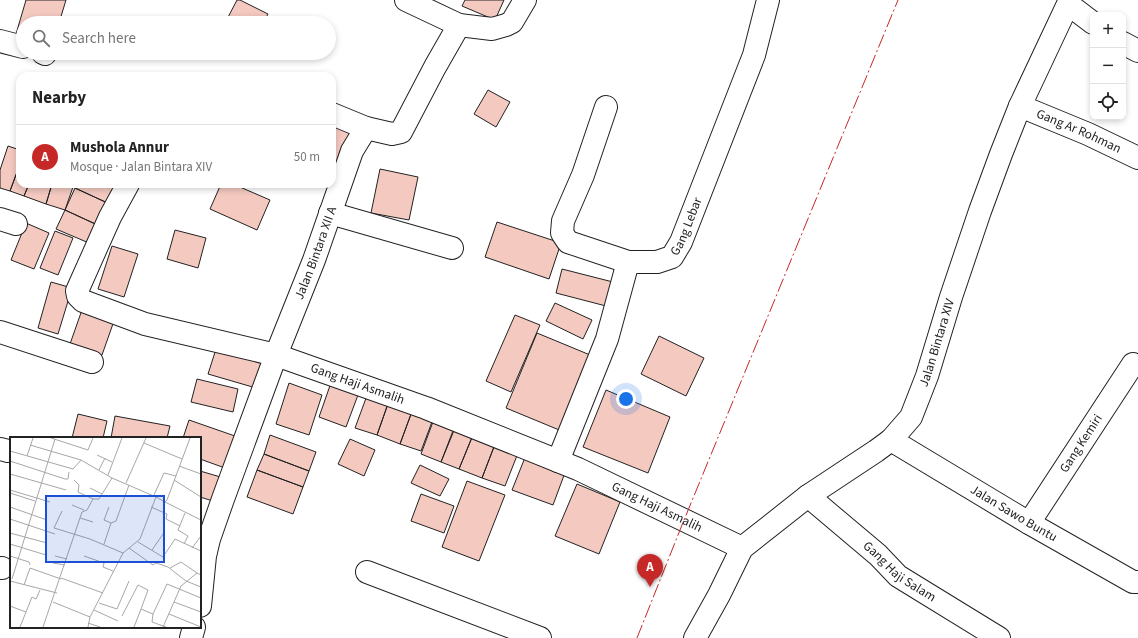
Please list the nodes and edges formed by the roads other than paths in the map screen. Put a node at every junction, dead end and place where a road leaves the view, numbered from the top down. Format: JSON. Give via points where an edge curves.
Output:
{"nodes":[{"id":1,"x":406,"y":0,"type":"edge"},
{"id":2,"x":525,"y":0,"type":"edge"},
{"id":3,"x":768,"y":0,"type":"edge"},
{"id":4,"x":1065,"y":2,"type":"edge"},
{"id":5,"x":1090,"y":21,"type":"edge"},
{"id":6,"x":460,"y":24,"type":"junction"},
{"id":7,"x":0,"y":41,"type":"edge"},
{"id":8,"x":16,"y":45,"type":"edge"},
{"id":9,"x":1126,"y":45,"type":"edge"},
{"id":10,"x":1138,"y":51,"type":"edge"},
{"id":11,"x":1020,"y":106,"type":"junction"},
{"id":12,"x":606,"y":107,"type":"dead end"},
{"id":13,"x":336,"y":116,"type":"edge"},
{"id":14,"x":366,"y":128,"type":"junction"},
{"id":15,"x":1138,"y":158,"type":"edge"},
{"id":16,"x":126,"y":188,"type":"edge"},
{"id":17,"x":330,"y":213,"type":"junction"},
{"id":18,"x":452,"y":248,"type":"dead end"},
{"id":19,"x":628,"y":262,"type":"junction"},
{"id":20,"x":0,"y":332,"type":"edge"},
{"id":21,"x":276,"y":355,"type":"junction"},
{"id":22,"x":92,"y":362,"type":"dead end"},
{"id":23,"x":1133,"y":364,"type":"dead end"},
{"id":24,"x":891,"y":440,"type":"junction"},
{"id":25,"x":558,"y":461,"type":"junction"},
{"id":26,"x":808,"y":496,"type":"junction"},
{"id":27,"x":1029,"y":523,"type":"junction"},
{"id":28,"x":742,"y":548,"type":"junction"},
{"id":29,"x":367,"y":572,"type":"dead end"},
{"id":30,"x":1138,"y":582,"type":"edge"},
{"id":31,"x":201,"y":594,"type":"edge"},
{"id":32,"x":194,"y":628,"type":"edge"},
{"id":33,"x":191,"y":638,"type":"edge"},
{"id":34,"x":540,"y":638,"type":"edge"},
{"id":35,"x":695,"y":638,"type":"edge"},
{"id":36,"x":999,"y":638,"type":"edge"}],
"edges":[{"from":1,"to":6,"type":"street"},
{"from":2,"to":6,"type":"street","via":[[512,22],[492,29]]},
{"from":3,"to":19,"type":"street","name":"Gang Lebar","via":[[754,55],[681,242],[672,257],[657,262]]},
{"from":4,"to":5,"type":"street","name":"Jalan Bintara XIV"},
{"from":4,"to":11,"type":"street","name":"Jalan Bintara XIV"},
{"from":6,"to":14,"type":"street","via":[[401,132],[392,134]]},
{"from":7,"to":8,"type":"street"},
{"from":9,"to":10,"type":"street"},
{"from":11,"to":15,"type":"street","name":"Gang Ar Rohman"},
{"from":11,"to":24,"type":"street","name":"Jalan Bintara XIV","via":[[950,297],[924,383],[911,416]]},
{"from":12,"to":19,"type":"street","name":"Gang Lebar","via":[[583,175],[563,221],[562,233],[568,242]]},
{"from":13,"to":14,"type":"street"},
{"from":14,"to":17,"type":"street","name":"Jalan Bintara XII A","via":[[352,151]]},
{"from":16,"to":21,"type":"street","name":"Gang Haji Asmalih","via":[[77,291],[78,296],[83,301],[145,324]]},
{"from":17,"to":18,"type":"street"},
{"from":17,"to":21,"type":"street","name":"Jalan Bintara XII A"},
{"from":19,"to":25,"type":"street","via":[[607,339]]},
{"from":20,"to":22,"type":"street"},
{"from":21,"to":25,"type":"street","name":"Gang Haji Asmalih","via":[[426,408]]},
{"from":21,"to":31,"type":"street","name":"Jalan Bintara XII A","via":[[209,539]]},
{"from":23,"to":27,"type":"street","name":"Gang Kemiri"},
{"from":24,"to":26,"type":"street","name":"Jalan Bintara XIV"},
{"from":24,"to":27,"type":"street","name":"Jalan Sawo Buntu"},
{"from":25,"to":28,"type":"street","name":"Gang Haji Asmalih"},
{"from":26,"to":28,"type":"street","name":"Jalan Bintara XIV"},
{"from":26,"to":36,"type":"street","name":"Gang Haji Salam","via":[[878,555],[898,576]]},
{"from":27,"to":30,"type":"street","name":"Jalan Sawo Buntu","via":[[1133,582]]},
{"from":28,"to":35,"type":"street","name":"Jalan Bintara XIV","via":[[720,595]]},
{"from":29,"to":34,"type":"street"},
{"from":32,"to":33,"type":"street"}]}
